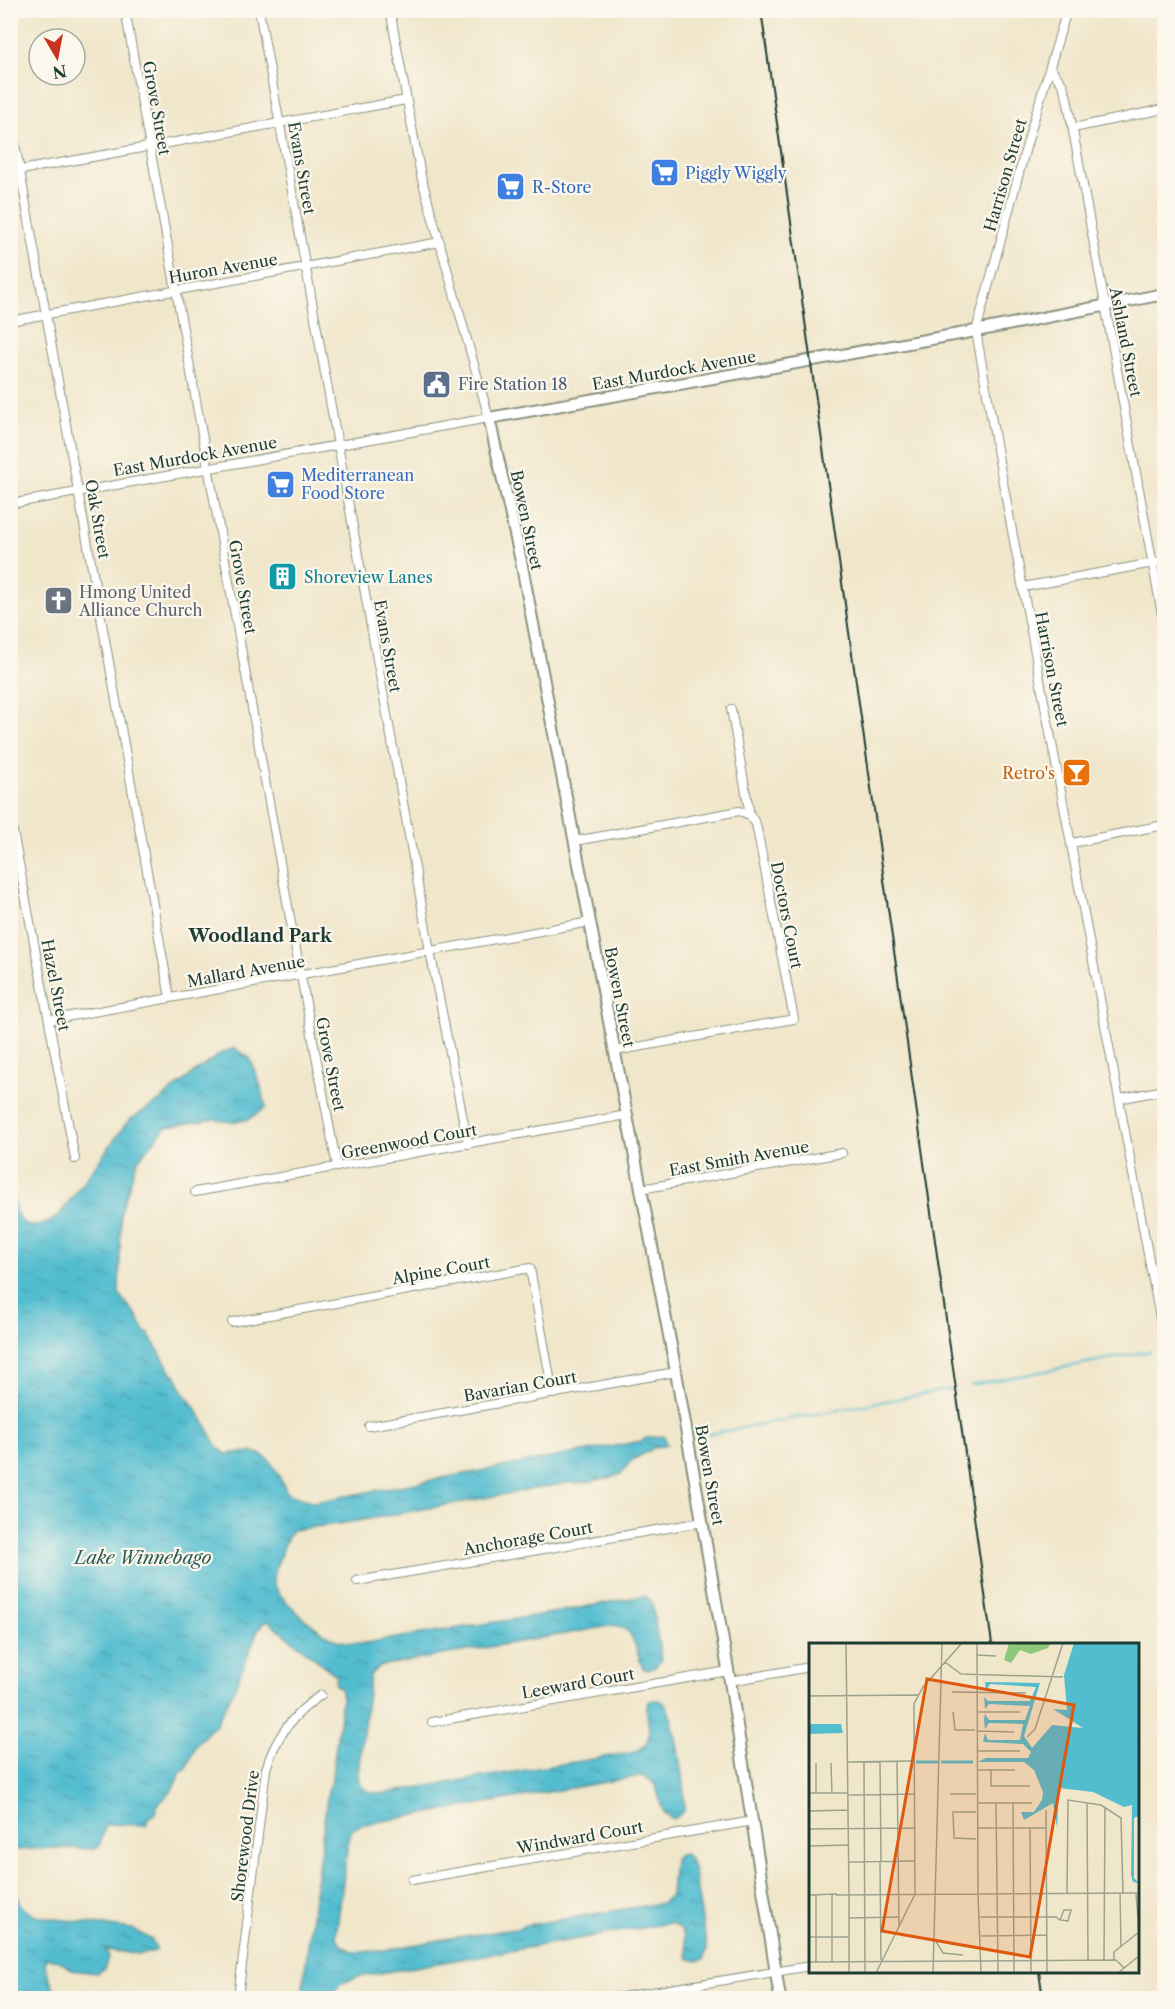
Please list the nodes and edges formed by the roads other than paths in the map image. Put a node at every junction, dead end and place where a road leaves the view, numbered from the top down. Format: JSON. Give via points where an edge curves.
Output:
{"nodes":[{"id":1,"x":125,"y":10,"type":"edge"},
{"id":2,"x":259,"y":10,"type":"edge"},
{"id":3,"x":390,"y":10,"type":"edge"},
{"id":4,"x":1067,"y":10,"type":"edge"},
{"id":5,"x":1051,"y":69,"type":"junction"},
{"id":6,"x":406,"y":100,"type":"junction"},
{"id":7,"x":1164,"y":109,"type":"edge"},
{"id":8,"x":10,"y":116,"type":"edge"},
{"id":9,"x":280,"y":124,"type":"junction"},
{"id":10,"x":1073,"y":128,"type":"junction"},
{"id":11,"x":150,"y":147,"type":"junction"},
{"id":12,"x":20,"y":171,"type":"junction"},
{"id":13,"x":10,"y":172,"type":"edge"},
{"id":14,"x":440,"y":242,"type":"junction"},
{"id":15,"x":306,"y":267,"type":"junction"},
{"id":16,"x":176,"y":290,"type":"junction"},
{"id":17,"x":1164,"y":294,"type":"edge"},
{"id":18,"x":1106,"y":306,"type":"junction"},
{"id":19,"x":46,"y":314,"type":"junction"},
{"id":20,"x":10,"y":321,"type":"edge"},
{"id":21,"x":976,"y":331,"type":"junction"},
{"id":22,"x":489,"y":418,"type":"junction"},
{"id":23,"x":338,"y":446,"type":"junction"},
{"id":24,"x":209,"y":469,"type":"junction"},
{"id":25,"x":79,"y":492,"type":"junction"},
{"id":26,"x":10,"y":504,"type":"edge"},
{"id":27,"x":1164,"y":561,"type":"edge"},
{"id":28,"x":1154,"y":563,"type":"junction"},
{"id":29,"x":1023,"y":587,"type":"junction"},
{"id":30,"x":1164,"y":625,"type":"edge"},
{"id":31,"x":730,"y":709,"type":"dead end"},
{"id":32,"x":750,"y":815,"type":"junction"},
{"id":33,"x":10,"y":816,"type":"edge"},
{"id":34,"x":1164,"y":825,"type":"edge"},
{"id":35,"x":575,"y":842,"type":"junction"},
{"id":36,"x":1072,"y":843,"type":"junction"},
{"id":37,"x":590,"y":922,"type":"junction"},
{"id":38,"x":430,"y":951,"type":"junction"},
{"id":39,"x":300,"y":974,"type":"junction"},
{"id":40,"x":170,"y":998,"type":"junction"},
{"id":41,"x":49,"y":1020,"type":"junction"},
{"id":42,"x":615,"y":1051,"type":"junction"},
{"id":43,"x":1164,"y":1090,"type":"edge"},
{"id":44,"x":1119,"y":1099,"type":"junction"},
{"id":45,"x":627,"y":1115,"type":"junction"},
{"id":46,"x":468,"y":1144,"type":"junction"},
{"id":47,"x":842,"y":1153,"type":"dead end"},
{"id":48,"x":75,"y":1159,"type":"dead end"},
{"id":49,"x":338,"y":1167,"type":"junction"},
{"id":50,"x":641,"y":1189,"type":"junction"},
{"id":51,"x":195,"y":1192,"type":"dead end"},
{"id":52,"x":232,"y":1322,"type":"dead end"},
{"id":53,"x":1164,"y":1339,"type":"edge"},
{"id":54,"x":676,"y":1372,"type":"junction"},
{"id":55,"x":553,"y":1394,"type":"junction"},
{"id":56,"x":369,"y":1426,"type":"dead end"},
{"id":57,"x":703,"y":1522,"type":"junction"},
{"id":58,"x":357,"y":1581,"type":"dead end"},
{"id":59,"x":809,"y":1666,"type":"edge"},
{"id":60,"x":729,"y":1676,"type":"junction"},
{"id":61,"x":321,"y":1695,"type":"dead end"},
{"id":62,"x":432,"y":1722,"type":"dead end"},
{"id":63,"x":753,"y":1821,"type":"junction"},
{"id":64,"x":412,"y":1880,"type":"dead end"},
{"id":65,"x":809,"y":1966,"type":"edge"},
{"id":66,"x":776,"y":1971,"type":"junction"},
{"id":67,"x":238,"y":1998,"type":"edge"},
{"id":68,"x":616,"y":1998,"type":"edge"},
{"id":69,"x":780,"y":1998,"type":"edge"}],
"edges":[{"from":1,"to":11,"type":"street","name":"Grove Street"},
{"from":2,"to":9,"type":"street","name":"Evans Street"},
{"from":3,"to":6,"type":"street","name":"Bowen Street"},
{"from":4,"to":5,"type":"street","name":"Harrison Street"},
{"from":5,"to":10,"type":"street","name":"Ashland Street","via":[[1064,86]]},
{"from":5,"to":21,"type":"street","name":"Harrison Street"},
{"from":6,"to":9,"type":"street"},
{"from":6,"to":14,"type":"street","name":"Bowen Street","via":[[421,176]]},
{"from":7,"to":10,"type":"street"},
{"from":8,"to":12,"type":"street","name":"Oak Street"},
{"from":9,"to":11,"type":"street"},
{"from":9,"to":15,"type":"street","name":"Evans Street"},
{"from":10,"to":18,"type":"street","name":"Ashland Street"},
{"from":11,"to":12,"type":"street"},
{"from":11,"to":16,"type":"street","name":"Grove Street"},
{"from":12,"to":13,"type":"street"},
{"from":12,"to":19,"type":"street","name":"Oak Street"},
{"from":14,"to":15,"type":"street","name":"Huron Avenue"},
{"from":14,"to":22,"type":"street","name":"Bowen Street"},
{"from":15,"to":16,"type":"street","name":"Huron Avenue"},
{"from":15,"to":23,"type":"street","name":"Evans Street"},
{"from":16,"to":19,"type":"street","name":"Huron Avenue"},
{"from":16,"to":24,"type":"street","name":"Grove Street"},
{"from":17,"to":18,"type":"main road","name":"East Murdock Avenue"},
{"from":18,"to":21,"type":"main road","name":"East Murdock Avenue"},
{"from":18,"to":28,"type":"street","name":"Ashland Street"},
{"from":19,"to":20,"type":"street","name":"Huron Avenue"},
{"from":19,"to":25,"type":"street","name":"Oak Street"},
{"from":21,"to":22,"type":"main road","name":"East Murdock Avenue"},
{"from":21,"to":29,"type":"street","name":"Harrison Street"},
{"from":22,"to":23,"type":"street","name":"East Murdock Avenue"},
{"from":22,"to":35,"type":"main road","name":"Bowen Street"},
{"from":23,"to":24,"type":"street","name":"East Murdock Avenue"},
{"from":23,"to":38,"type":"street","name":"Evans Street"},
{"from":24,"to":25,"type":"street","name":"East Murdock Avenue"},
{"from":24,"to":39,"type":"street","name":"Grove Street"},
{"from":25,"to":26,"type":"street","name":"East Murdock Avenue"},
{"from":25,"to":40,"type":"street","name":"Oak Street"},
{"from":27,"to":28,"type":"street"},
{"from":28,"to":29,"type":"street"},
{"from":28,"to":30,"type":"street","name":"Ashland Street"},
{"from":29,"to":36,"type":"street","name":"Harrison Street"},
{"from":31,"to":32,"type":"street"},
{"from":32,"to":35,"type":"street","via":[[739,811]]},
{"from":32,"to":42,"type":"street","name":"Doctors Court","via":[[756,824],[794,1019]]},
{"from":33,"to":41,"type":"street","name":"Hazel Street"},
{"from":34,"to":36,"type":"street"},
{"from":35,"to":37,"type":"main road","name":"Bowen Street"},
{"from":36,"to":44,"type":"street","name":"Harrison Street"},
{"from":37,"to":38,"type":"street","name":"Mallard Avenue"},
{"from":37,"to":42,"type":"main road","name":"Bowen Street"},
{"from":38,"to":39,"type":"street","name":"Mallard Avenue"},
{"from":38,"to":46,"type":"street","name":"Evans Street"},
{"from":39,"to":40,"type":"street","name":"Mallard Avenue"},
{"from":39,"to":49,"type":"street","name":"Grove Street"},
{"from":40,"to":41,"type":"street","name":"Mallard Avenue"},
{"from":41,"to":48,"type":"street","name":"Hazel Street"},
{"from":42,"to":45,"type":"main road","name":"Bowen Street"},
{"from":43,"to":44,"type":"street"},
{"from":44,"to":53,"type":"street","name":"Harrison Street"},
{"from":45,"to":46,"type":"street","name":"Greenwood Court"},
{"from":45,"to":50,"type":"main road","name":"Bowen Street"},
{"from":46,"to":49,"type":"street","name":"Greenwood Court"},
{"from":47,"to":50,"type":"street","name":"East Smith Avenue"},
{"from":49,"to":51,"type":"street","name":"Greenwood Court"},
{"from":50,"to":54,"type":"main road","name":"Bowen Street"},
{"from":52,"to":55,"type":"street","name":"Alpine Court","via":[[530,1268]]},
{"from":54,"to":55,"type":"street","name":"Bavarian Court"},
{"from":54,"to":57,"type":"main road","name":"Bowen Street"},
{"from":55,"to":56,"type":"street","name":"Bavarian Court"},
{"from":57,"to":58,"type":"street","name":"Anchorage Court"},
{"from":57,"to":60,"type":"main road","name":"Bowen Street"},
{"from":59,"to":60,"type":"street","name":"Leeward Court"},
{"from":60,"to":62,"type":"street","name":"Leeward Court"},
{"from":60,"to":63,"type":"main road","name":"Bowen Street"},
{"from":61,"to":67,"type":"street","name":"Shorewood Drive","via":[[296,1716],[269,1760]]},
{"from":63,"to":64,"type":"street","name":"Windward Court"},
{"from":63,"to":66,"type":"main road","name":"Bowen Street"},
{"from":65,"to":66,"type":"street"},
{"from":66,"to":68,"type":"street"},
{"from":66,"to":69,"type":"main road","name":"Bowen Street"}]}
